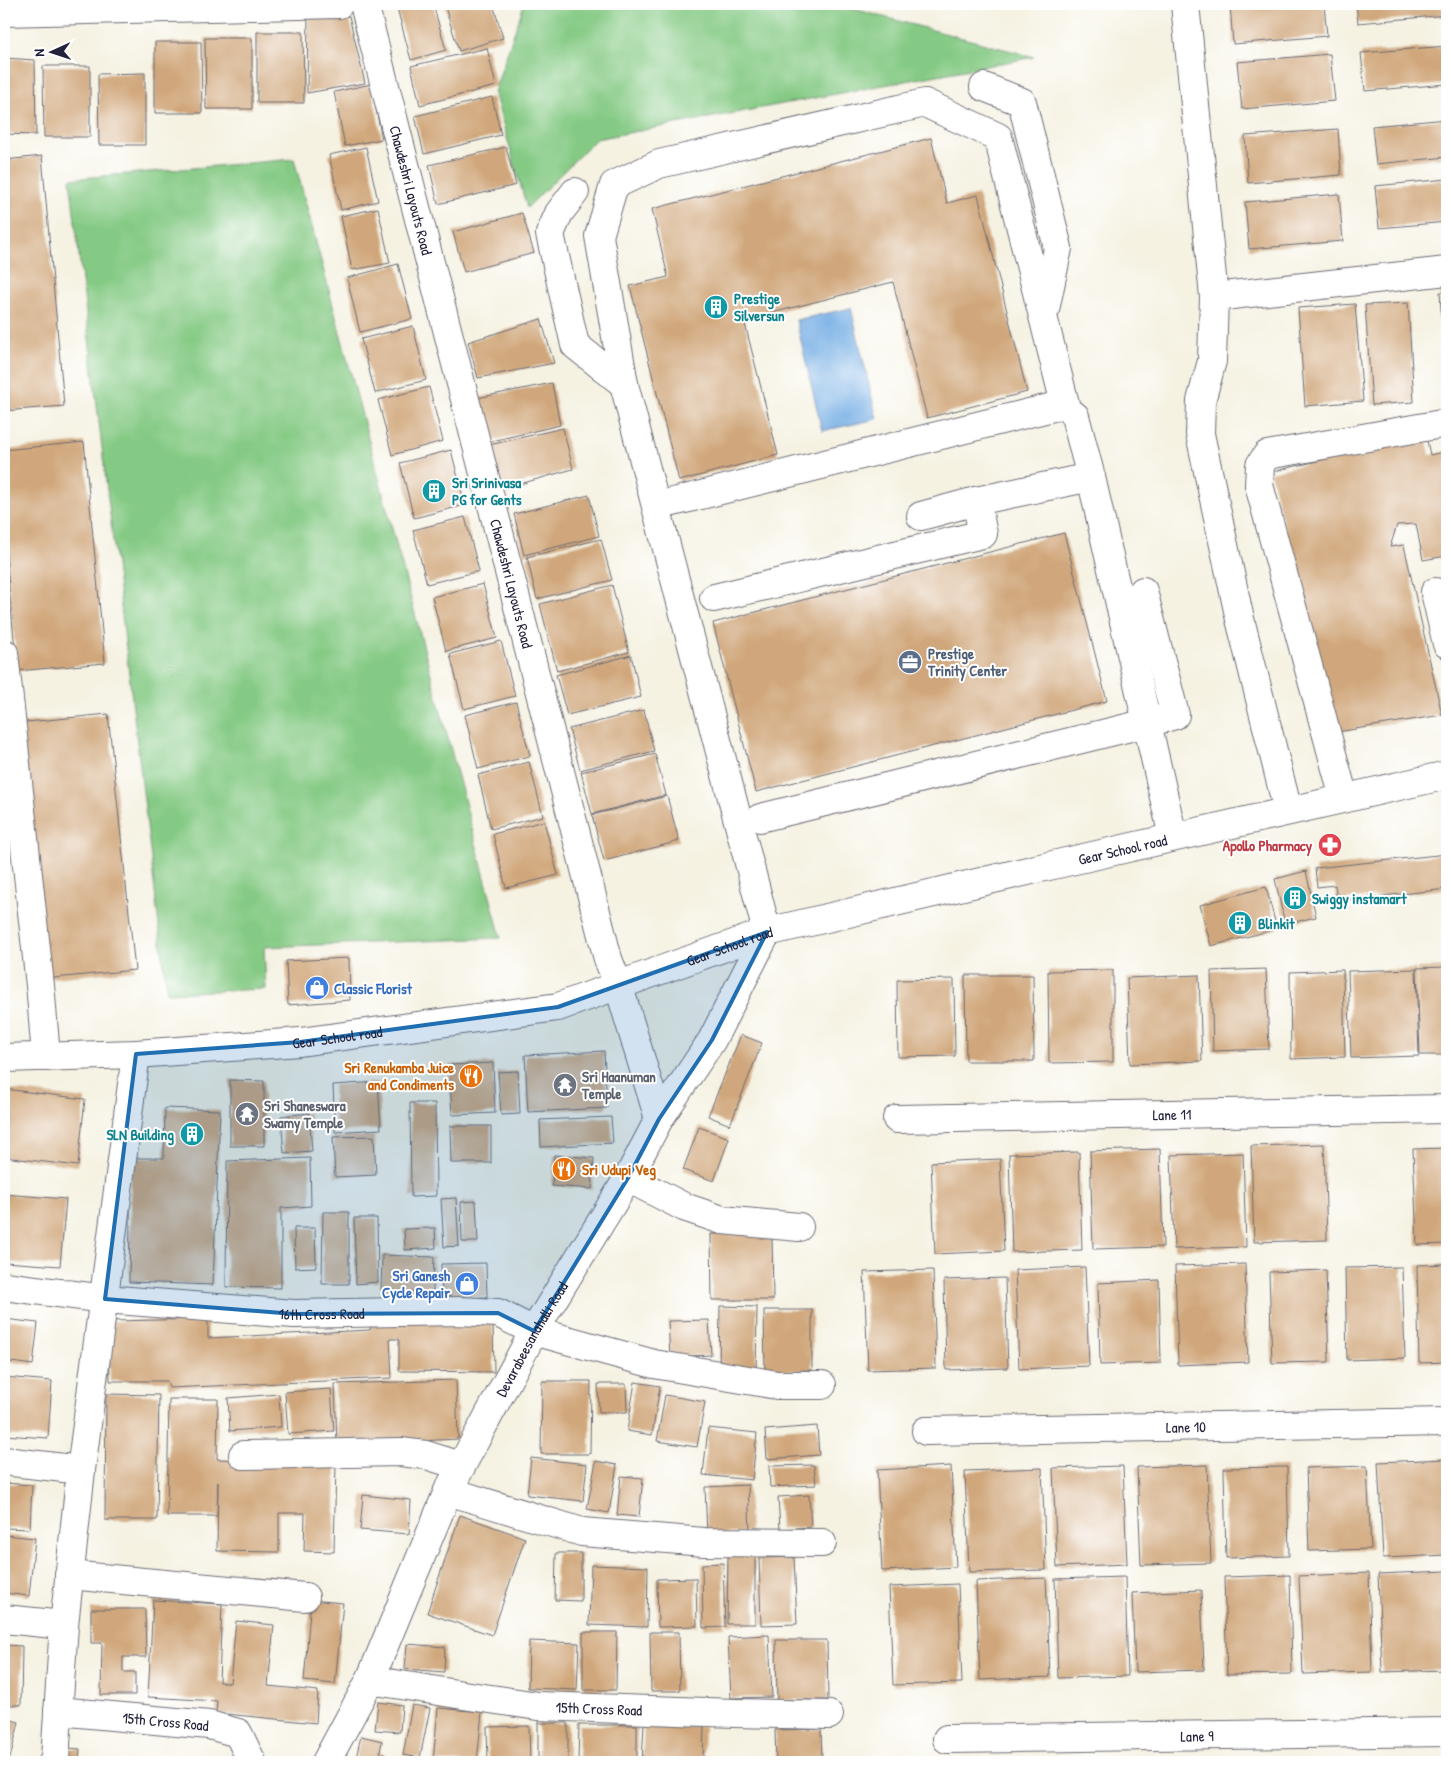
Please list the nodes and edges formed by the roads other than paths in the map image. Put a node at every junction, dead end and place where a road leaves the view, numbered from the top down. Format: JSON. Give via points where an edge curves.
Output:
{"nodes":[{"id":1,"x":339,"y":4,"type":"edge"},
{"id":2,"x":364,"y":4,"type":"edge"},
{"id":3,"x":1185,"y":4,"type":"edge"},
{"id":4,"x":81,"y":7,"type":"edge"},
{"id":5,"x":4,"y":12,"type":"edge"},
{"id":6,"x":984,"y":87,"type":"dead end"},
{"id":7,"x":575,"y":192,"type":"dead end"},
{"id":8,"x":1447,"y":271,"type":"edge"},
{"id":9,"x":1214,"y":297,"type":"junction"},
{"id":10,"x":1044,"y":317,"type":"junction"},
{"id":11,"x":624,"y":384,"type":"junction"},
{"id":12,"x":1075,"y":416,"type":"dead end"},
{"id":13,"x":1447,"y":423,"type":"edge"},
{"id":14,"x":1091,"y":477,"type":"junction"},
{"id":15,"x":976,"y":501,"type":"junction"},
{"id":16,"x":657,"y":506,"type":"junction"},
{"id":17,"x":921,"y":516,"type":"dead end"},
{"id":18,"x":1144,"y":591,"type":"dead end"},
{"id":19,"x":1435,"y":592,"type":"dead end"},
{"id":20,"x":714,"y":598,"type":"dead end"},
{"id":21,"x":1447,"y":644,"type":"edge"},
{"id":22,"x":4,"y":653,"type":"edge"},
{"id":23,"x":1148,"y":723,"type":"junction"},
{"id":24,"x":1447,"y":775,"type":"edge"},
{"id":25,"x":1344,"y":798,"type":"junction"},
{"id":26,"x":1288,"y":811,"type":"junction"},
{"id":27,"x":760,"y":818,"type":"dead end"},
{"id":28,"x":1173,"y":837,"type":"junction"},
{"id":29,"x":768,"y":932,"type":"junction"},
{"id":30,"x":619,"y":987,"type":"junction"},
{"id":31,"x":136,"y":1054,"type":"junction"},
{"id":32,"x":46,"y":1057,"type":"junction"},
{"id":33,"x":4,"y":1058,"type":"edge"},
{"id":34,"x":1447,"y":1109,"type":"edge"},
{"id":35,"x":659,"y":1119,"type":"junction"},
{"id":36,"x":897,"y":1119,"type":"dead end"},
{"id":37,"x":628,"y":1178,"type":"junction"},
{"id":38,"x":799,"y":1227,"type":"dead end"},
{"id":39,"x":4,"y":1286,"type":"edge"},
{"id":40,"x":105,"y":1299,"type":"junction"},
{"id":41,"x":534,"y":1331,"type":"junction"},
{"id":42,"x":822,"y":1385,"type":"dead end"},
{"id":43,"x":1447,"y":1422,"type":"edge"},
{"id":44,"x":926,"y":1431,"type":"dead end"},
{"id":45,"x":243,"y":1455,"type":"dead end"},
{"id":46,"x":4,"y":1462,"type":"edge"},
{"id":47,"x":461,"y":1466,"type":"junction"},
{"id":48,"x":82,"y":1470,"type":"junction"},
{"id":49,"x":448,"y":1491,"type":"junction"},
{"id":50,"x":822,"y":1544,"type":"dead end"},
{"id":51,"x":70,"y":1576,"type":"junction"},
{"id":52,"x":305,"y":1597,"type":"dead end"},
{"id":53,"x":4,"y":1619,"type":"edge"},
{"id":54,"x":64,"y":1624,"type":"junction"},
{"id":55,"x":370,"y":1680,"type":"junction"},
{"id":56,"x":58,"y":1711,"type":"junction"},
{"id":57,"x":830,"y":1714,"type":"dead end"},
{"id":58,"x":1447,"y":1732,"type":"edge"},
{"id":59,"x":947,"y":1739,"type":"dead end"},
{"id":60,"x":52,"y":1762,"type":"edge"},
{"id":61,"x":252,"y":1762,"type":"edge"},
{"id":62,"x":326,"y":1762,"type":"edge"}],
"edges":[{"from":1,"to":4,"type":"street"},
{"from":2,"to":30,"type":"street","name":"Chawdeshri Layouts Road","via":[[608,959]]},
{"from":3,"to":9,"type":"street"},
{"from":4,"to":5,"type":"street"},
{"from":6,"to":10,"type":"street","via":[[1022,102],[1058,248]]},
{"from":7,"to":11,"type":"street","via":[[558,213],[550,234],[575,345]]},
{"from":8,"to":9,"type":"street"},
{"from":9,"to":26,"type":"street","via":[[1212,361],[1201,401],[1200,434],[1239,615]]},
{"from":10,"to":11,"type":"street","via":[[998,137],[925,103],[659,164],[614,186],[600,236]]},
{"from":10,"to":16,"type":"street","via":[[1065,404]]},
{"from":11,"to":16,"type":"street"},
{"from":12,"to":14,"type":"street"},
{"from":13,"to":25,"type":"street","via":[[1267,455],[1260,465],[1260,485]]},
{"from":14,"to":15,"type":"street"},
{"from":14,"to":23,"type":"street"},
{"from":15,"to":17,"type":"street"},
{"from":15,"to":20,"type":"street","via":[[983,534]]},
{"from":16,"to":29,"type":"street"},
{"from":18,"to":23,"type":"street","via":[[1175,715]]},
{"from":19,"to":21,"type":"street"},
{"from":22,"to":32,"type":"street"},
{"from":23,"to":27,"type":"street"},
{"from":23,"to":28,"type":"street"},
{"from":24,"to":25,"type":"street","name":"Gear School road"},
{"from":25,"to":26,"type":"street","name":"Gear School road"},
{"from":26,"to":28,"type":"street","name":"Gear School road"},
{"from":28,"to":29,"type":"street","name":"Gear School road"},
{"from":29,"to":30,"type":"street","name":"Gear School road"},
{"from":29,"to":35,"type":"street","name":"Devarabeesanahalli Road","via":[[712,1040]]},
{"from":30,"to":31,"type":"street","name":"Gear School road","via":[[558,1007],[300,1042]]},
{"from":30,"to":35,"type":"street","name":"Chawdeshri Layouts Road"},
{"from":31,"to":32,"type":"street","name":"Gear School road"},
{"from":31,"to":40,"type":"street"},
{"from":32,"to":33,"type":"street","name":"Gear School road"},
{"from":34,"to":36,"type":"street","name":"Lane 11"},
{"from":35,"to":37,"type":"street","name":"Devarabeesanahalli Road"},
{"from":37,"to":38,"type":"street","via":[[684,1207],[722,1220]]},
{"from":37,"to":41,"type":"street","name":"Devarabeesanahalli Road"},
{"from":39,"to":40,"type":"street","name":"16th Cross Road"},
{"from":40,"to":41,"type":"street","name":"16th Cross Road","via":[[294,1314],[498,1313]]},
{"from":40,"to":48,"type":"street"},
{"from":41,"to":42,"type":"street","name":"16th Cross Road","via":[[654,1364],[777,1385]]},
{"from":41,"to":47,"type":"street","name":"Devarabeesanahalli Road"},
{"from":43,"to":44,"type":"street","name":"Lane 10"},
{"from":45,"to":47,"type":"street","via":[[400,1452],[426,1455]]},
{"from":46,"to":48,"type":"street"},
{"from":47,"to":49,"type":"street","name":"Devarabeesanahalli Road"},
{"from":48,"to":51,"type":"street"},
{"from":49,"to":50,"type":"street","via":[[582,1532],[704,1542]]},
{"from":49,"to":55,"type":"street","name":"Devarabeesanahalli Road"},
{"from":51,"to":52,"type":"street"},
{"from":51,"to":54,"type":"street"},
{"from":53,"to":54,"type":"street"},
{"from":54,"to":56,"type":"street"},
{"from":55,"to":57,"type":"street","name":"15th Cross Road","via":[[538,1706]]},
{"from":55,"to":62,"type":"street","name":"Devarabeesanahalli Road"},
{"from":56,"to":60,"type":"street"},
{"from":56,"to":61,"type":"street","name":"15th Cross Road","via":[[209,1725],[238,1734]]},
{"from":58,"to":59,"type":"street","name":"Lane 9"}]}
